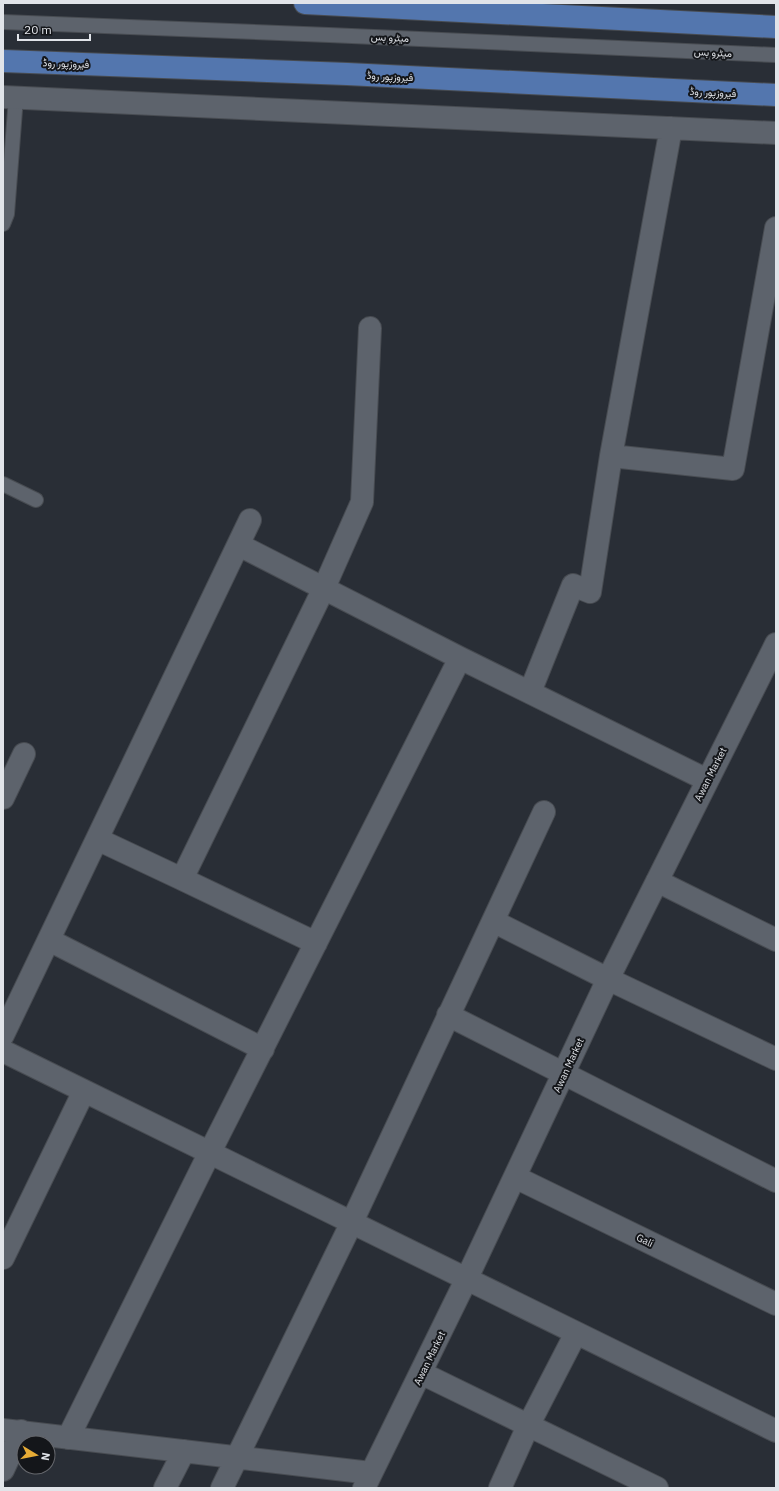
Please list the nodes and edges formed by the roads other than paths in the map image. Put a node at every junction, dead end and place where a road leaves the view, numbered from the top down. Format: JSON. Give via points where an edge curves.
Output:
{"nodes":[{"id":1,"x":305,"y":3,"type":"edge"},
{"id":2,"x":539,"y":9,"type":"edge"},
{"id":3,"x":3,"y":22,"type":"edge"},
{"id":4,"x":776,"y":27,"type":"edge"},
{"id":5,"x":776,"y":55,"type":"edge"},
{"id":6,"x":3,"y":61,"type":"edge"},
{"id":7,"x":776,"y":95,"type":"edge"},
{"id":8,"x":9,"y":97,"type":"edge"},
{"id":9,"x":671,"y":128,"type":"junction"},
{"id":10,"x":776,"y":133,"type":"edge"},
{"id":11,"x":3,"y":224,"type":"edge"},
{"id":12,"x":776,"y":228,"type":"edge"},
{"id":13,"x":370,"y":328,"type":"dead end"},
{"id":14,"x":611,"y":456,"type":"junction"},
{"id":15,"x":3,"y":484,"type":"edge"},
{"id":16,"x":36,"y":500,"type":"dead end"},
{"id":17,"x":250,"y":520,"type":"dead end"},
{"id":18,"x":239,"y":545,"type":"junction"},
{"id":19,"x":324,"y":588,"type":"junction"},
{"id":20,"x":776,"y":644,"type":"edge"},
{"id":21,"x":460,"y":658,"type":"junction"},
{"id":22,"x":530,"y":692,"type":"junction"},
{"id":23,"x":24,"y":754,"type":"dead end"},
{"id":24,"x":707,"y":780,"type":"junction"},
{"id":25,"x":3,"y":798,"type":"edge"},
{"id":26,"x":544,"y":812,"type":"dead end"},
{"id":27,"x":97,"y":839,"type":"junction"},
{"id":28,"x":182,"y":879,"type":"junction"},
{"id":29,"x":657,"y":881,"type":"junction"},
{"id":30,"x":493,"y":920,"type":"junction"},
{"id":31,"x":49,"y":940,"type":"junction"},
{"id":32,"x":776,"y":940,"type":"edge"},
{"id":33,"x":316,"y":943,"type":"junction"},
{"id":34,"x":608,"y":979,"type":"junction"},
{"id":35,"x":448,"y":1016,"type":"junction"},
{"id":36,"x":3,"y":1035,"type":"edge"},
{"id":37,"x":263,"y":1049,"type":"junction"},
{"id":38,"x":3,"y":1051,"type":"edge"},
{"id":39,"x":776,"y":1059,"type":"edge"},
{"id":40,"x":563,"y":1074,"type":"junction"},
{"id":41,"x":84,"y":1091,"type":"junction"},
{"id":42,"x":210,"y":1152,"type":"junction"},
{"id":43,"x":515,"y":1177,"type":"junction"},
{"id":44,"x":776,"y":1181,"type":"edge"},
{"id":45,"x":352,"y":1222,"type":"junction"},
{"id":46,"x":3,"y":1258,"type":"edge"},
{"id":47,"x":467,"y":1278,"type":"junction"},
{"id":48,"x":776,"y":1304,"type":"edge"},
{"id":49,"x":576,"y":1333,"type":"junction"},
{"id":50,"x":421,"y":1374,"type":"junction"},
{"id":51,"x":528,"y":1426,"type":"junction"},
{"id":52,"x":12,"y":1431,"type":"edge"},
{"id":53,"x":776,"y":1431,"type":"edge"},
{"id":54,"x":68,"y":1438,"type":"junction"},
{"id":55,"x":184,"y":1450,"type":"junction"},
{"id":56,"x":236,"y":1458,"type":"junction"},
{"id":57,"x":3,"y":1470,"type":"edge"},
{"id":58,"x":368,"y":1481,"type":"edge"},
{"id":59,"x":165,"y":1488,"type":"edge"},
{"id":60,"x":222,"y":1488,"type":"edge"},
{"id":61,"x":500,"y":1488,"type":"edge"},
{"id":62,"x":657,"y":1488,"type":"edge"}],
"edges":[{"from":1,"to":2,"type":"main road"},
{"from":2,"to":4,"type":"main road"},
{"from":3,"to":5,"type":"lane","name":"میٹرو بس"},
{"from":6,"to":7,"type":"main road","name":"فیروزپور روڈ","via":[[347,74]]},
{"from":8,"to":9,"type":"street"},
{"from":8,"to":11,"type":"lane","via":[[7,214]]},
{"from":9,"to":10,"type":"street"},
{"from":9,"to":14,"type":"street"},
{"from":12,"to":14,"type":"street","via":[[733,469]]},
{"from":13,"to":19,"type":"street","via":[[362,502]]},
{"from":14,"to":22,"type":"street","via":[[590,592],[573,585]]},
{"from":15,"to":16,"type":"lane"},
{"from":17,"to":18,"type":"street"},
{"from":18,"to":19,"type":"street"},
{"from":18,"to":27,"type":"street"},
{"from":19,"to":21,"type":"street"},
{"from":19,"to":28,"type":"street"},
{"from":20,"to":24,"type":"street","name":"Awan Market"},
{"from":21,"to":22,"type":"street"},
{"from":21,"to":33,"type":"street"},
{"from":22,"to":24,"type":"street"},
{"from":23,"to":25,"type":"street"},
{"from":24,"to":29,"type":"street","name":"Awan Market"},
{"from":26,"to":30,"type":"street"},
{"from":27,"to":28,"type":"street"},
{"from":27,"to":31,"type":"street"},
{"from":28,"to":33,"type":"street"},
{"from":29,"to":32,"type":"street"},
{"from":29,"to":34,"type":"street","name":"Awan Market"},
{"from":30,"to":34,"type":"street"},
{"from":30,"to":35,"type":"street"},
{"from":31,"to":36,"type":"street"},
{"from":31,"to":37,"type":"street"},
{"from":33,"to":37,"type":"street"},
{"from":34,"to":39,"type":"street"},
{"from":34,"to":40,"type":"street","name":"Awan Market"},
{"from":35,"to":40,"type":"street"},
{"from":35,"to":45,"type":"street"},
{"from":37,"to":42,"type":"street"},
{"from":38,"to":41,"type":"street"},
{"from":40,"to":43,"type":"street","name":"Awan Market"},
{"from":40,"to":44,"type":"street"},
{"from":41,"to":42,"type":"street"},
{"from":41,"to":46,"type":"street"},
{"from":42,"to":45,"type":"street"},
{"from":42,"to":54,"type":"street"},
{"from":43,"to":47,"type":"street","name":"Awan Market"},
{"from":43,"to":48,"type":"street","name":"Gali"},
{"from":45,"to":47,"type":"street"},
{"from":45,"to":56,"type":"street"},
{"from":47,"to":49,"type":"street"},
{"from":47,"to":50,"type":"street","name":"Awan Market"},
{"from":49,"to":51,"type":"street"},
{"from":49,"to":53,"type":"street"},
{"from":50,"to":51,"type":"street"},
{"from":50,"to":58,"type":"street","name":"Awan Market"},
{"from":51,"to":61,"type":"street"},
{"from":51,"to":62,"type":"street"},
{"from":52,"to":54,"type":"street"},
{"from":52,"to":57,"type":"street"},
{"from":54,"to":55,"type":"street"},
{"from":55,"to":56,"type":"street"},
{"from":55,"to":59,"type":"street"},
{"from":56,"to":58,"type":"street"},
{"from":56,"to":60,"type":"street"}]}
